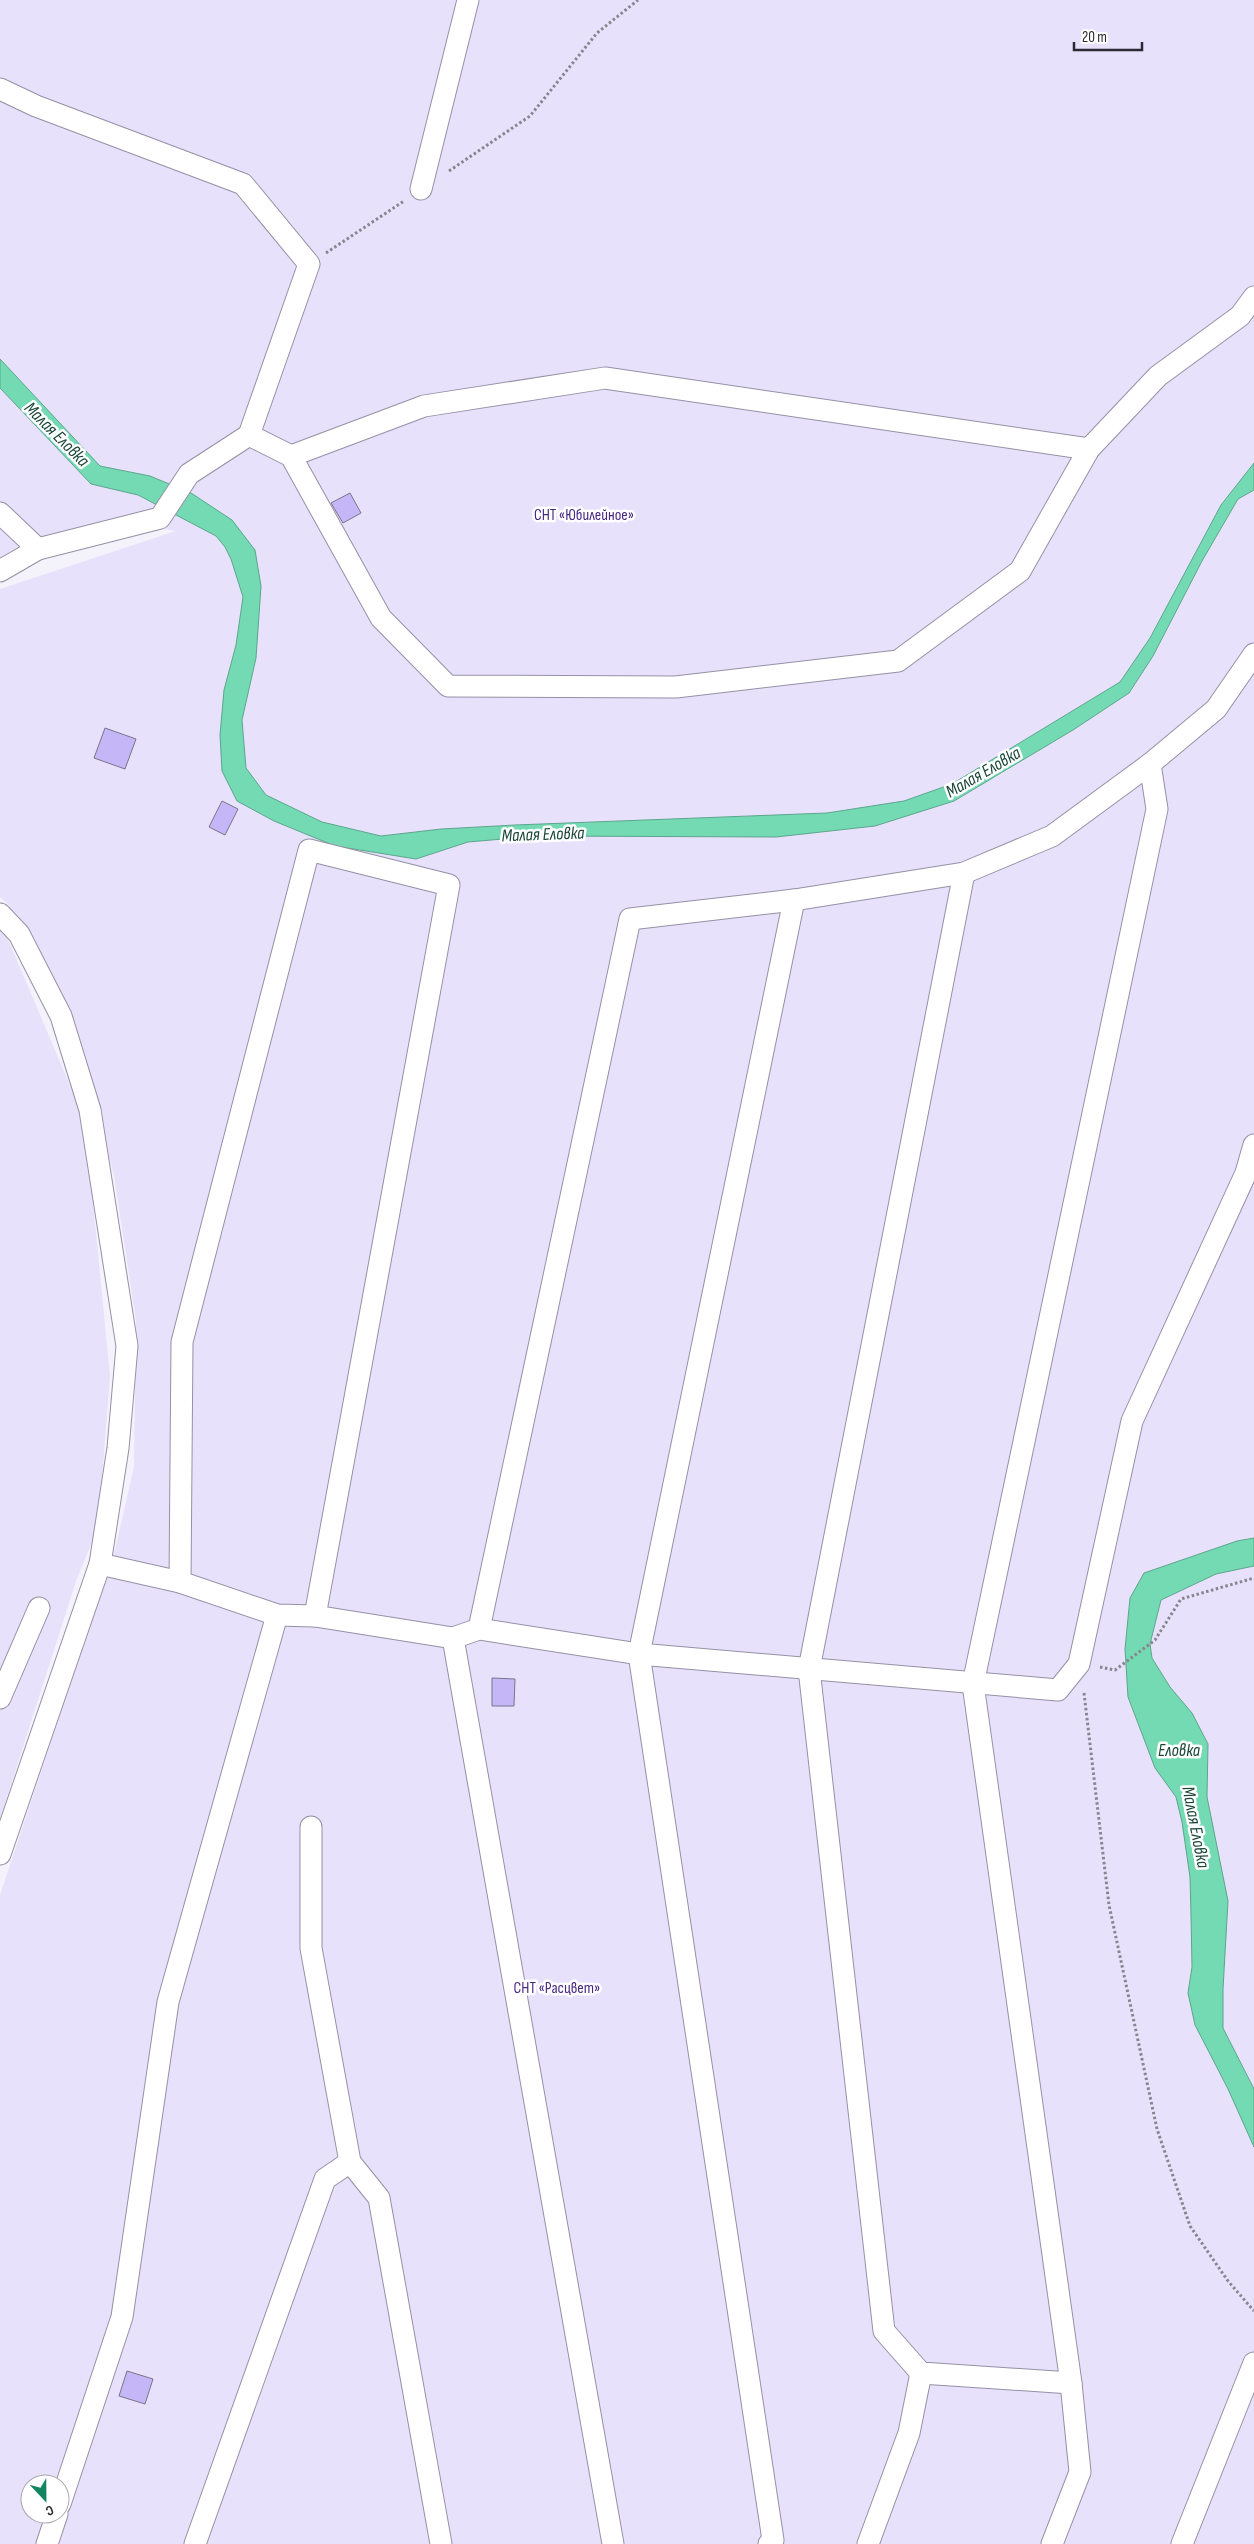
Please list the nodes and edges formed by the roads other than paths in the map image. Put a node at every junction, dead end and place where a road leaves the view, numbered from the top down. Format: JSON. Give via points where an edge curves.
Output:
{"nodes":[{"id":1,"x":468,"y":0,"type":"edge"},
{"id":2,"x":0,"y":89,"type":"edge"},
{"id":3,"x":421,"y":189,"type":"road end"},
{"id":4,"x":1254,"y":296,"type":"edge"},
{"id":5,"x":249,"y":435,"type":"junction"},
{"id":6,"x":1088,"y":449,"type":"junction"},
{"id":7,"x":291,"y":456,"type":"junction"},
{"id":8,"x":0,"y":513,"type":"edge"},
{"id":9,"x":38,"y":549,"type":"junction"},
{"id":10,"x":0,"y":571,"type":"edge"},
{"id":11,"x":1254,"y":654,"type":"edge"},
{"id":12,"x":1150,"y":764,"type":"junction"},
{"id":13,"x":964,"y":873,"type":"junction"},
{"id":14,"x":794,"y":900,"type":"junction"},
{"id":15,"x":0,"y":914,"type":"edge"},
{"id":16,"x":1254,"y":1145,"type":"edge"},
{"id":17,"x":100,"y":1564,"type":"junction"},
{"id":18,"x":180,"y":1582,"type":"junction"},
{"id":19,"x":39,"y":1608,"type":"dead end"},
{"id":20,"x":277,"y":1615,"type":"junction"},
{"id":21,"x":315,"y":1616,"type":"junction"},
{"id":22,"x":479,"y":1629,"type":"junction"},
{"id":23,"x":453,"y":1638,"type":"junction"},
{"id":24,"x":639,"y":1654,"type":"junction"},
{"id":25,"x":810,"y":1669,"type":"junction"},
{"id":26,"x":973,"y":1684,"type":"junction"},
{"id":27,"x":0,"y":1698,"type":"edge"},
{"id":28,"x":311,"y":1828,"type":"dead end"},
{"id":29,"x":0,"y":1854,"type":"edge"},
{"id":30,"x":350,"y":2162,"type":"junction"},
{"id":31,"x":1254,"y":2363,"type":"edge"},
{"id":32,"x":921,"y":2373,"type":"junction"},
{"id":33,"x":1070,"y":2382,"type":"junction"},
{"id":34,"x":70,"y":2474,"type":"edge"},
{"id":35,"x":54,"y":2524,"type":"edge"},
{"id":36,"x":47,"y":2544,"type":"edge"},
{"id":37,"x":195,"y":2544,"type":"edge"},
{"id":38,"x":442,"y":2544,"type":"edge"},
{"id":39,"x":613,"y":2544,"type":"edge"},
{"id":40,"x":769,"y":2544,"type":"edge"},
{"id":41,"x":868,"y":2544,"type":"edge"},
{"id":42,"x":1052,"y":2544,"type":"edge"},
{"id":43,"x":1182,"y":2544,"type":"edge"}],
"edges":[{"from":1,"to":3,"type":"street"},
{"from":2,"to":5,"type":"street","via":[[36,106],[243,184],[309,264]]},
{"from":4,"to":6,"type":"street","via":[[1240,316],[1158,376]]},
{"from":5,"to":7,"type":"street"},
{"from":5,"to":9,"type":"street","via":[[189,474],[160,518]]},
{"from":6,"to":7,"type":"street","via":[[606,378],[424,406]]},
{"from":6,"to":7,"type":"street","via":[[1020,572],[898,661],[676,687],[448,686],[381,618]]},
{"from":8,"to":9,"type":"street"},
{"from":9,"to":10,"type":"street"},
{"from":11,"to":12,"type":"street","via":[[1216,708]]},
{"from":12,"to":13,"type":"street","via":[[1052,836]]},
{"from":12,"to":26,"type":"street","via":[[1157,809]]},
{"from":13,"to":14,"type":"street"},
{"from":13,"to":25,"type":"street"},
{"from":14,"to":22,"type":"street","via":[[630,919]]},
{"from":14,"to":24,"type":"street"},
{"from":15,"to":17,"type":"street","via":[[19,934],[61,1016],[90,1110],[127,1346],[118,1448]]},
{"from":16,"to":26,"type":"street","via":[[1246,1173],[1132,1421],[1079,1664],[1058,1690]]},
{"from":17,"to":18,"type":"street"},
{"from":17,"to":29,"type":"street"},
{"from":18,"to":20,"type":"street"},
{"from":18,"to":21,"type":"street","via":[[182,1342],[309,850],[450,885]]},
{"from":19,"to":27,"type":"street"},
{"from":20,"to":21,"type":"street"},
{"from":20,"to":34,"type":"street","via":[[168,2002],[122,2317]]},
{"from":21,"to":23,"type":"street"},
{"from":22,"to":23,"type":"street"},
{"from":22,"to":24,"type":"street"},
{"from":23,"to":39,"type":"street"},
{"from":24,"to":25,"type":"street"},
{"from":24,"to":40,"type":"street","via":[[772,2540]]},
{"from":25,"to":26,"type":"street"},
{"from":25,"to":32,"type":"street","via":[[884,2331]]},
{"from":26,"to":33,"type":"street"},
{"from":28,"to":30,"type":"street","via":[[311,1948]]},
{"from":30,"to":37,"type":"street","via":[[325,2179]]},
{"from":30,"to":38,"type":"street","via":[[378,2198]]},
{"from":31,"to":43,"type":"street"},
{"from":32,"to":33,"type":"street"},
{"from":32,"to":41,"type":"street","via":[[909,2433]]},
{"from":33,"to":42,"type":"street","via":[[1080,2472]]},
{"from":35,"to":36,"type":"street"}]}
